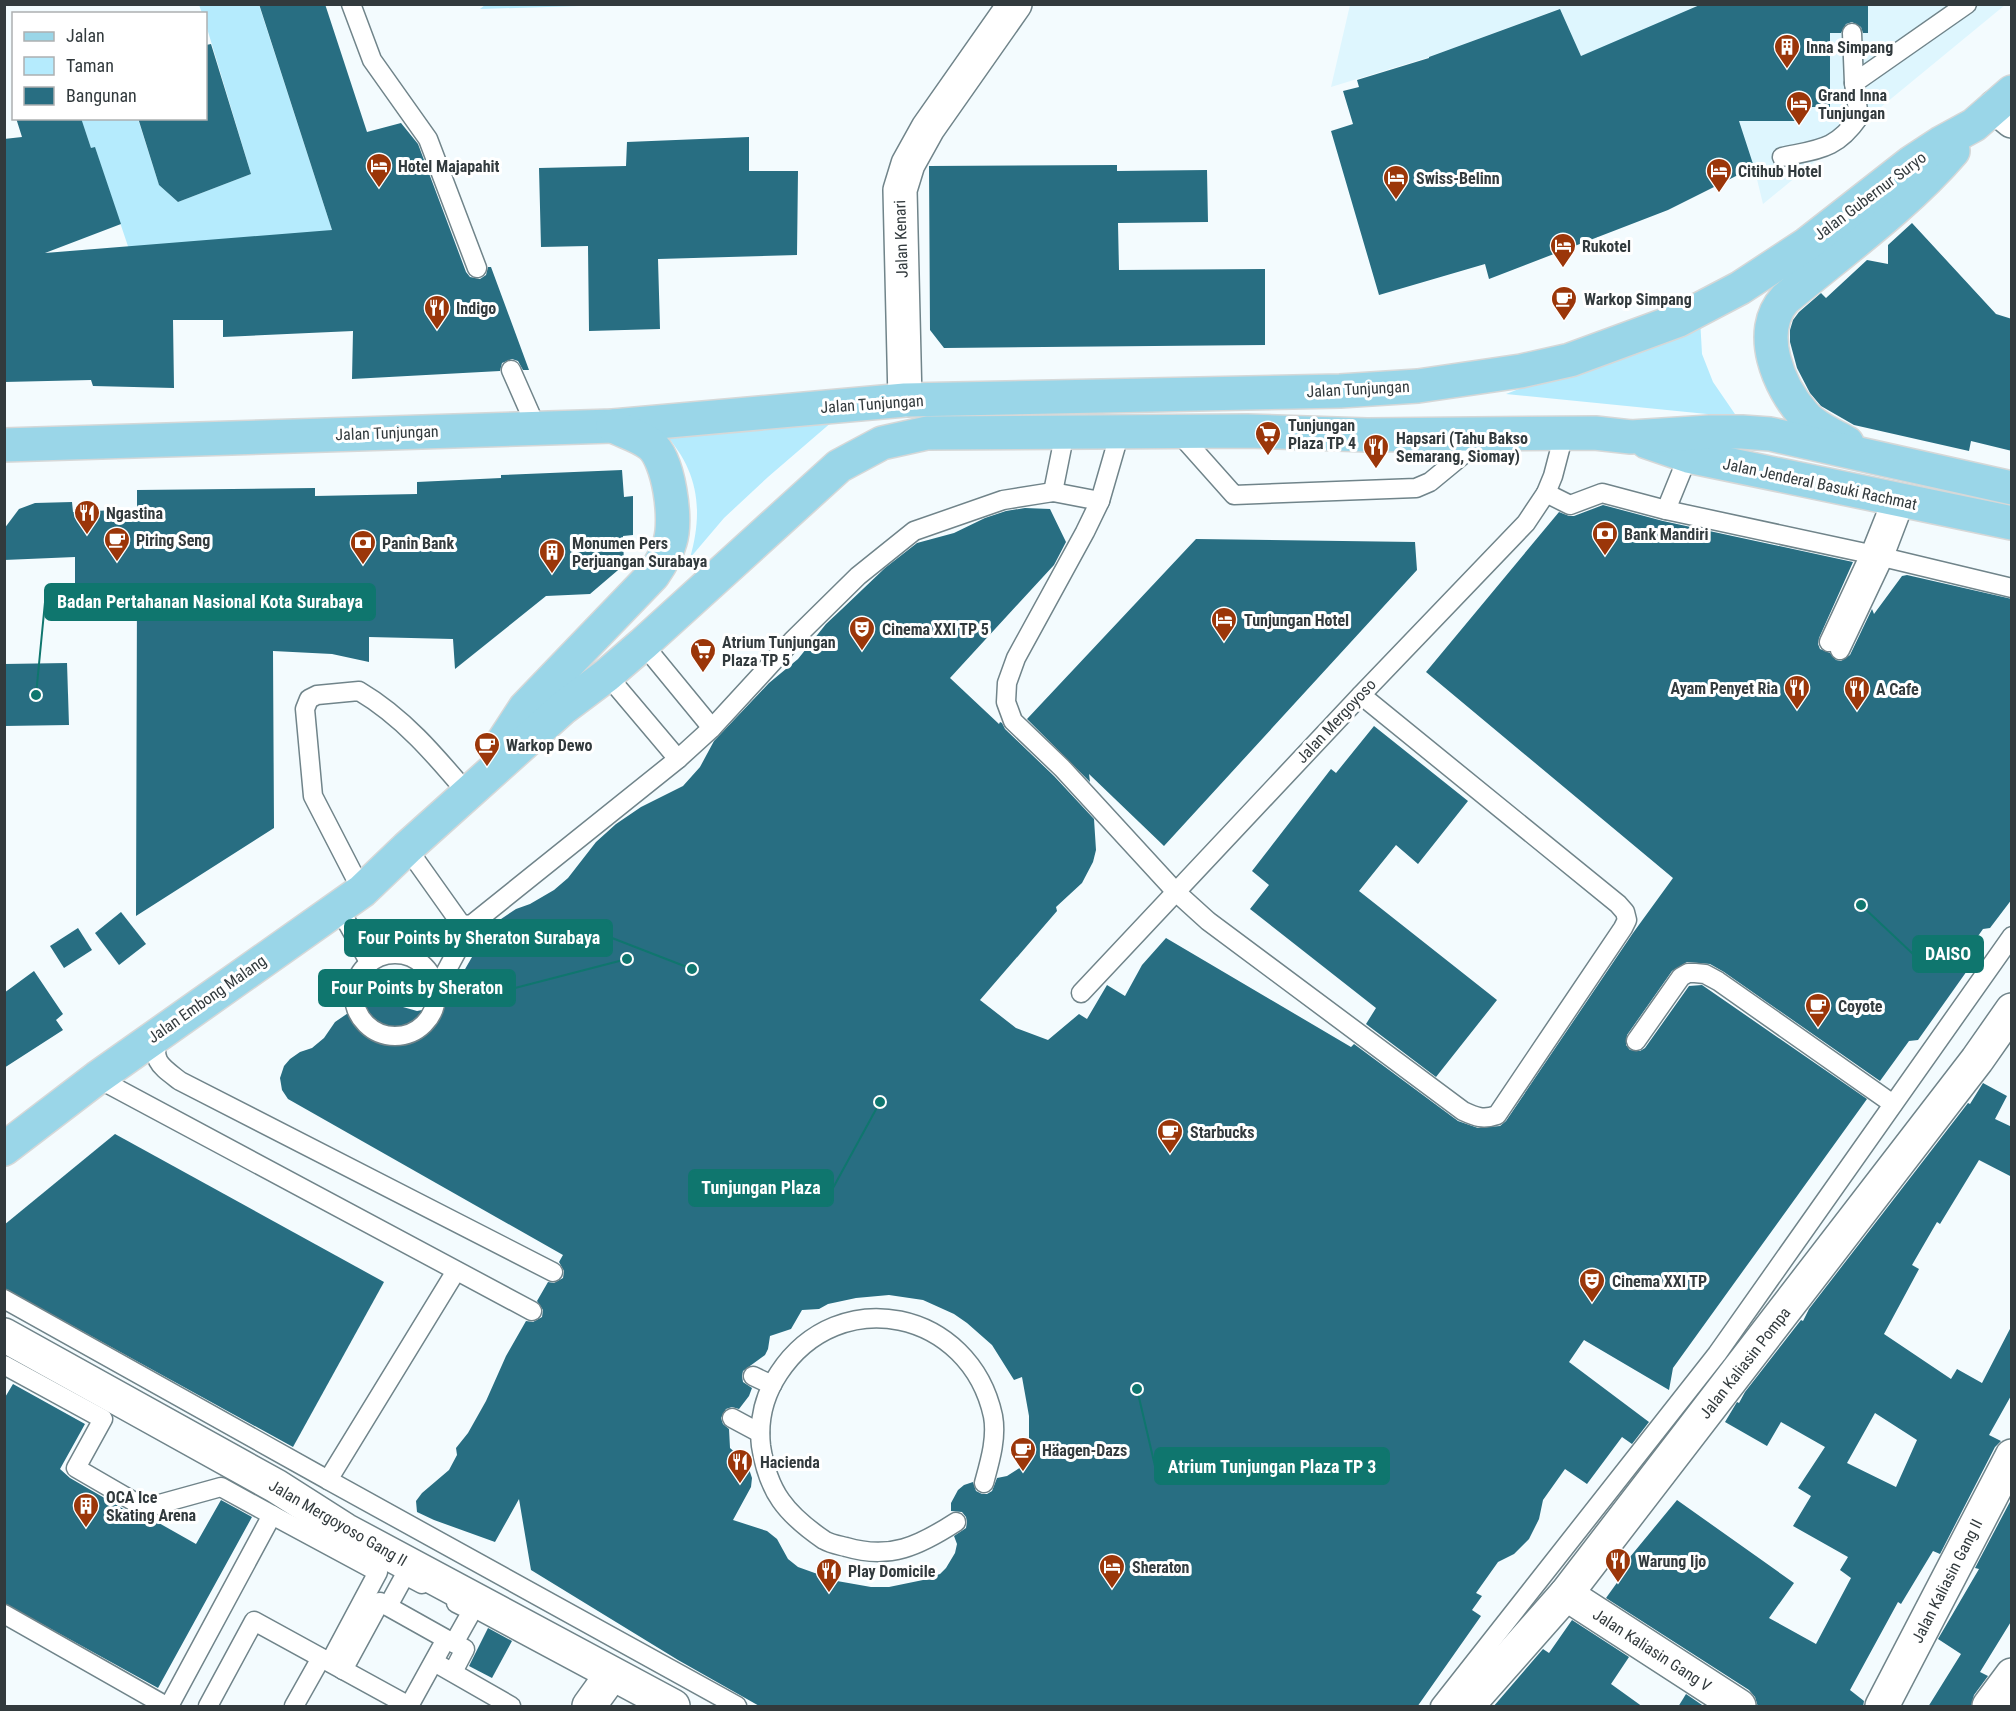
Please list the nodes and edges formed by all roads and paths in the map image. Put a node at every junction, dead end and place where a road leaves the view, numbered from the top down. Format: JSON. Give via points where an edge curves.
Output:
{"nodes":[{"id":1,"x":351,"y":4,"type":"edge"},
{"id":2,"x":1015,"y":4,"type":"edge"},
{"id":3,"x":1967,"y":4,"type":"edge"},
{"id":4,"x":1852,"y":33,"type":"dead end"},
{"id":5,"x":1854,"y":82,"type":"junction"},
{"id":6,"x":1998,"y":111,"type":"edge"},
{"id":7,"x":1782,"y":157,"type":"dead end"},
{"id":8,"x":477,"y":268,"type":"dead end"},
{"id":9,"x":1725,"y":296,"type":"joint"},
{"id":10,"x":511,"y":370,"type":"dead end"},
{"id":11,"x":905,"y":400,"type":"junction"},
{"id":12,"x":613,"y":426,"type":"junction"},
{"id":13,"x":537,"y":429,"type":"junction"},
{"id":14,"x":1177,"y":431,"type":"junction"},
{"id":15,"x":1065,"y":432,"type":"junction"},
{"id":16,"x":1120,"y":432,"type":"junction"},
{"id":17,"x":1489,"y":434,"type":"junction"},
{"id":18,"x":1564,"y":434,"type":"junction"},
{"id":19,"x":1631,"y":437,"type":"junction"},
{"id":20,"x":4,"y":445,"type":"edge"},
{"id":21,"x":1688,"y":456,"type":"junction"},
{"id":22,"x":1875,"y":458,"type":"junction"},
{"id":23,"x":2012,"y":488,"type":"edge"},
{"id":24,"x":1053,"y":492,"type":"junction"},
{"id":25,"x":1546,"y":493,"type":"junction"},
{"id":26,"x":1100,"y":501,"type":"junction"},
{"id":27,"x":1899,"y":501,"type":"junction"},
{"id":28,"x":1666,"y":510,"type":"junction"},
{"id":29,"x":2012,"y":523,"type":"edge"},
{"id":30,"x":1877,"y":555,"type":"junction"},
{"id":31,"x":2012,"y":588,"type":"edge"},
{"id":32,"x":643,"y":644,"type":"junction"},
{"id":33,"x":1834,"y":646,"type":"dead end"},
{"id":34,"x":607,"y":675,"type":"junction"},
{"id":35,"x":1360,"y":695,"type":"junction"},
{"id":36,"x":711,"y":729,"type":"junction"},
{"id":37,"x":678,"y":759,"type":"junction"},
{"id":38,"x":471,"y":790,"type":"junction"},
{"id":39,"x":407,"y":848,"type":"junction"},
{"id":40,"x":1176,"y":892,"type":"junction"},
{"id":41,"x":351,"y":900,"type":"junction"},
{"id":42,"x":471,"y":925,"type":"junction"},
{"id":43,"x":2012,"y":936,"type":"edge"},
{"id":44,"x":369,"y":962,"type":"junction"},
{"id":45,"x":436,"y":990,"type":"junction"},
{"id":46,"x":1081,"y":993,"type":"dead end"},
{"id":47,"x":2012,"y":1010,"type":"edge"},
{"id":48,"x":158,"y":1034,"type":"junction"},
{"id":49,"x":1636,"y":1041,"type":"dead end"},
{"id":50,"x":97,"y":1078,"type":"junction"},
{"id":51,"x":1893,"y":1104,"type":"junction"},
{"id":52,"x":4,"y":1149,"type":"edge"},
{"id":53,"x":456,"y":1271,"type":"junction"},
{"id":54,"x":553,"y":1272,"type":"dead end"},
{"id":55,"x":4,"y":1299,"type":"edge"},
{"id":56,"x":532,"y":1311,"type":"dead end"},
{"id":57,"x":4,"y":1335,"type":"edge"},
{"id":58,"x":4,"y":1365,"type":"edge"},
{"id":59,"x":753,"y":1376,"type":"dead end"},
{"id":60,"x":772,"y":1384,"type":"junction"},
{"id":61,"x":732,"y":1418,"type":"dead end"},
{"id":62,"x":760,"y":1433,"type":"junction"},
{"id":63,"x":2012,"y":1456,"type":"edge"},
{"id":64,"x":328,"y":1480,"type":"junction"},
{"id":65,"x":984,"y":1483,"type":"dead end"},
{"id":66,"x":272,"y":1515,"type":"junction"},
{"id":67,"x":956,"y":1522,"type":"dead end"},
{"id":68,"x":1566,"y":1594,"type":"junction"},
{"id":69,"x":388,"y":1606,"type":"junction"},
{"id":70,"x":4,"y":1614,"type":"edge"},
{"id":71,"x":450,"y":1641,"type":"junction"},
{"id":72,"x":434,"y":1662,"type":"junction"},
{"id":73,"x":331,"y":1663,"type":"junction"},
{"id":74,"x":453,"y":1672,"type":"junction"},
{"id":75,"x":612,"y":1674,"type":"junction"},
{"id":76,"x":2012,"y":1675,"type":"edge"},
{"id":77,"x":212,"y":1705,"type":"edge"},
{"id":78,"x":734,"y":1706,"type":"edge"},
{"id":79,"x":168,"y":1707,"type":"edge"},
{"id":80,"x":294,"y":1707,"type":"edge"},
{"id":81,"x":409,"y":1707,"type":"edge"},
{"id":82,"x":511,"y":1707,"type":"edge"},
{"id":83,"x":589,"y":1707,"type":"edge"},
{"id":84,"x":673,"y":1707,"type":"edge"},
{"id":85,"x":1440,"y":1707,"type":"edge"},
{"id":86,"x":1467,"y":1707,"type":"edge"},
{"id":87,"x":1739,"y":1707,"type":"edge"},
{"id":88,"x":1882,"y":1707,"type":"edge"},
{"id":89,"x":1989,"y":1707,"type":"edge"}],
"edges":[{"from":1,"to":8,"type":"lane","via":[[372,60],[428,139]]},
{"from":2,"to":11,"type":"street","name":"Jalan Kenari","via":[[928,128],[908,164],[900,190]]},
{"from":3,"to":5,"type":"lane"},
{"from":4,"to":5,"type":"lane"},
{"from":5,"to":7,"type":"lane","via":[[1859,117],[1849,132],[1828,147]]},
{"from":6,"to":9,"type":"main road","name":"Jalan Gubernur Suryo","via":[[1941,142],[1807,243]]},
{"from":6,"to":22,"type":"main road","via":[[1936,171],[1785,299],[1773,319],[1770,332],[1774,357],[1794,403],[1824,431]]},
{"from":9,"to":11,"type":"main road","name":"Jalan Tunjungan","via":[[1679,320],[1570,360],[1521,372],[1418,386]]},
{"from":10,"to":13,"type":"lane"},
{"from":11,"to":12,"type":"main road","name":"Jalan Tunjungan"},
{"from":12,"to":13,"type":"main road","name":"Jalan Tunjungan"},
{"from":12,"to":38,"type":"main road","via":[[651,445],[663,461],[672,516],[668,548],[653,575],[525,708]]},
{"from":13,"to":20,"type":"main road","name":"Jalan Tunjungan"},
{"from":14,"to":16,"type":"main road","name":"Jalan Tunjungan"},
{"from":14,"to":17,"type":"main road","name":"Jalan Tunjungan"},
{"from":14,"to":17,"type":"lane","via":[[1234,495],[1416,488],[1430,482]]},
{"from":15,"to":16,"type":"main road","name":"Jalan Tunjungan"},
{"from":15,"to":24,"type":"lane"},
{"from":15,"to":32,"type":"main road","name":"Jalan Tunjungan","via":[[927,433],[882,443],[839,466]]},
{"from":16,"to":26,"type":"lane"},
{"from":17,"to":18,"type":"main road","name":"Jalan Tunjungan"},
{"from":18,"to":19,"type":"main road","name":"Jalan Tunjungan"},
{"from":18,"to":25,"type":"lane","name":"Jalan Mergoyoso"},
{"from":19,"to":21,"type":"main road","name":"Jalan Jenderal Basuki Rachmat"},
{"from":19,"to":22,"type":"main road","name":"Jalan Tunjungan","via":[[1710,432],[1770,434]]},
{"from":21,"to":27,"type":"main road","name":"Jalan Jenderal Basuki Rachmat"},
{"from":21,"to":28,"type":"lane"},
{"from":22,"to":23,"type":"main road"},
{"from":24,"to":26,"type":"lane"},
{"from":24,"to":36,"type":"lane","via":[[1003,500],[914,531],[858,576]]},
{"from":25,"to":28,"type":"lane","via":[[1570,505],[1602,493]]},
{"from":25,"to":35,"type":"lane","name":"Jalan Mergoyoso","via":[[1526,523]]},
{"from":26,"to":40,"type":"lane","via":[[1016,658],[1007,683],[1006,702],[1013,721],[1062,768]]},
{"from":27,"to":29,"type":"main road","name":"Jalan Jenderal Basuki Rachmat"},
{"from":27,"to":30,"type":"lane"},
{"from":28,"to":30,"type":"lane"},
{"from":30,"to":31,"type":"lane"},
{"from":30,"to":33,"type":"lane"},
{"from":32,"to":34,"type":"main road","name":"Jalan Tunjungan"},
{"from":32,"to":36,"type":"lane"},
{"from":34,"to":37,"type":"lane"},
{"from":34,"to":38,"type":"main road","name":"Jalan Tunjungan","via":[[563,708]]},
{"from":35,"to":40,"type":"lane","name":"Jalan Mergoyoso"},
{"from":35,"to":40,"type":"lane","via":[[1618,904],[1627,920],[1497,1116],[1479,1118],[1463,1111],[1208,921]]},
{"from":36,"to":37,"type":"lane"},
{"from":37,"to":42,"type":"lane"},
{"from":38,"to":39,"type":"main road","name":"Jalan Tunjungan"},
{"from":38,"to":41,"type":"lane","via":[[399,719],[359,691],[309,699],[305,709],[313,796]]},
{"from":39,"to":41,"type":"main road","name":"Jalan Embong Malang"},
{"from":39,"to":42,"type":"lane","via":[[461,924]]},
{"from":40,"to":46,"type":"lane","name":"Jalan Mergoyoso"},
{"from":41,"to":44,"type":"lane"},
{"from":41,"to":48,"type":"main road","name":"Jalan Embong Malang"},
{"from":42,"to":45,"type":"lane"},
{"from":43,"to":51,"type":"lane"},
{"from":44,"to":45,"type":"lane","via":[[392,953],[405,954],[429,972]]},
{"from":44,"to":45,"type":"lane","via":[[360,971],[353,997],[362,1022],[385,1036],[411,1033],[422,1026],[435,1004]]},
{"from":47,"to":68,"type":"street","name":"Jalan Kaliasin Pompa"},
{"from":48,"to":50,"type":"main road","name":"Jalan Embong Malang"},
{"from":48,"to":54,"type":"lane","via":[[154,1052],[163,1068],[180,1081]]},
{"from":49,"to":51,"type":"lane","via":[[1681,977],[1705,974]]},
{"from":50,"to":52,"type":"main road","name":"Jalan Embong Malang"},
{"from":50,"to":53,"type":"lane"},
{"from":51,"to":85,"type":"lane","via":[[1717,1354]]},
{"from":53,"to":56,"type":"lane"},
{"from":53,"to":64,"type":"lane"},
{"from":55,"to":64,"type":"lane"},
{"from":57,"to":75,"type":"street","name":"Jalan Mergoyoso Gang II","via":[[276,1486],[345,1530]]},
{"from":58,"to":66,"type":"lane","via":[[102,1419],[75,1468],[145,1508],[221,1487]]},
{"from":59,"to":60,"type":"lane"},
{"from":60,"to":62,"type":"lane","via":[[763,1408]]},
{"from":60,"to":65,"type":"lane","via":[[790,1357],[815,1336],[846,1322],[878,1317],[911,1322],[941,1336],[966,1358],[984,1386],[993,1418],[993,1450]]},
{"from":61,"to":62,"type":"lane"},
{"from":62,"to":67,"type":"lane","via":[[764,1467],[778,1498],[800,1524],[828,1542],[861,1552],[895,1551],[927,1541]]},
{"from":63,"to":88,"type":"street","name":"Jalan Kaliasin Gang II"},
{"from":64,"to":78,"type":"lane"},
{"from":66,"to":73,"type":"lane","via":[[378,1572]]},
{"from":66,"to":79,"type":"lane"},
{"from":68,"to":86,"type":"street","name":"Jalan Kaliasin Pompa"},
{"from":68,"to":87,"type":"street","name":"Jalan Kaliasin Gang V"},
{"from":69,"to":71,"type":"lane"},
{"from":69,"to":71,"type":"lane","via":[[405,1575],[472,1611]]},
{"from":69,"to":73,"type":"lane","via":[[380,1602]]},
{"from":70,"to":79,"type":"lane"},
{"from":71,"to":72,"type":"lane"},
{"from":71,"to":74,"type":"lane","via":[[465,1649]]},
{"from":72,"to":74,"type":"lane"},
{"from":72,"to":81,"type":"lane"},
{"from":73,"to":77,"type":"lane","via":[[254,1621]]},
{"from":73,"to":80,"type":"lane"},
{"from":73,"to":81,"type":"lane"},
{"from":74,"to":82,"type":"lane"},
{"from":75,"to":83,"type":"street"},
{"from":75,"to":84,"type":"street","name":"Jalan Mergoyoso Gang II"},
{"from":76,"to":89,"type":"street"}]}
